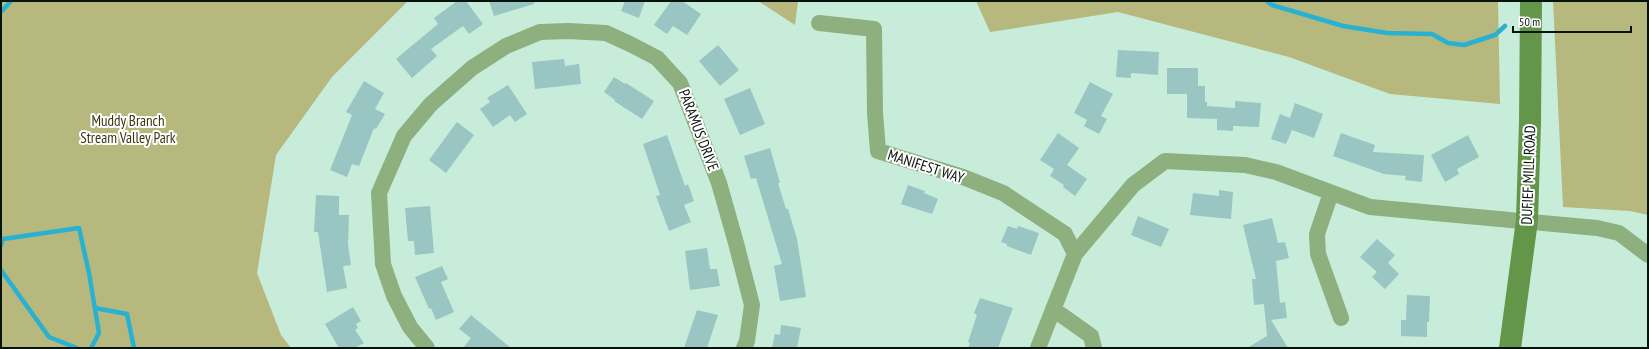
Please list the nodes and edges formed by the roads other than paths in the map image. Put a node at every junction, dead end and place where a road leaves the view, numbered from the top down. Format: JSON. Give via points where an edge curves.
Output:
{"nodes":[{"id":1,"x":1531,"y":1,"type":"edge"},
{"id":2,"x":819,"y":24,"type":"dead end"},
{"id":3,"x":1331,"y":193,"type":"junction"},
{"id":4,"x":1527,"y":220,"type":"junction"},
{"id":5,"x":1075,"y":254,"type":"junction"},
{"id":6,"x":1648,"y":255,"type":"edge"},
{"id":7,"x":1053,"y":309,"type":"junction"},
{"id":8,"x":1341,"y":318,"type":"dead end"},
{"id":9,"x":427,"y":348,"type":"edge"},
{"id":10,"x":744,"y":348,"type":"edge"},
{"id":11,"x":1038,"y":348,"type":"edge"},
{"id":12,"x":1094,"y":348,"type":"edge"},
{"id":13,"x":1510,"y":348,"type":"edge"}],
"edges":[{"from":1,"to":4,"type":"main road","name":"DUFIEF MILL ROAD"},
{"from":2,"to":5,"type":"street","name":"MANIFEST WAY","via":[[874,29],[878,151],[963,177],[1003,193],[1065,234]]},
{"from":3,"to":4,"type":"street","via":[[1370,207]]},
{"from":3,"to":5,"type":"street","via":[[1276,172],[1246,165],[1165,160],[1133,185]]},
{"from":3,"to":8,"type":"street","via":[[1317,234],[1318,254]]},
{"from":4,"to":6,"type":"street","via":[[1619,233]]},
{"from":4,"to":13,"type":"main road","name":"DUFIEF MILL ROAD"},
{"from":5,"to":7,"type":"street"},
{"from":7,"to":11,"type":"street"},
{"from":7,"to":12,"type":"street","via":[[1091,336]]},
{"from":9,"to":10,"type":"street","name":"PARAMUS DRIVE","via":[[410,327],[394,296],[383,264],[379,193],[404,136],[431,104],[472,68],[506,46],[540,32],[568,31],[606,33],[630,44],[657,58],[680,83],[719,183],[752,305]]}]}
